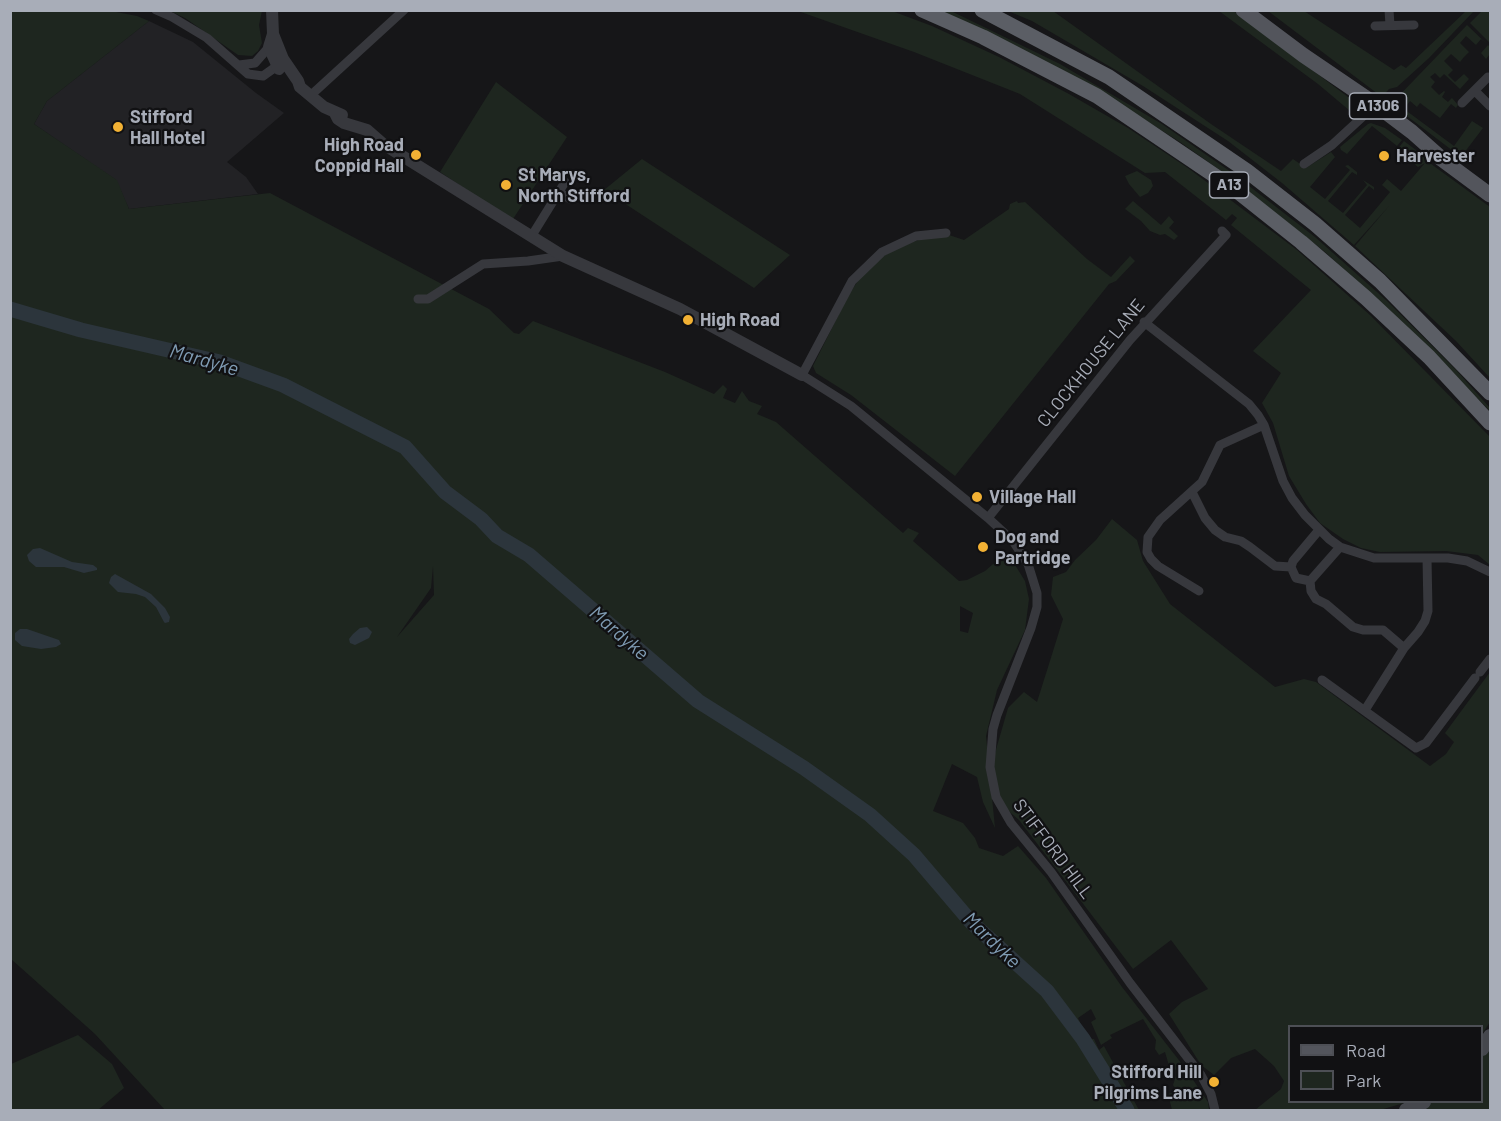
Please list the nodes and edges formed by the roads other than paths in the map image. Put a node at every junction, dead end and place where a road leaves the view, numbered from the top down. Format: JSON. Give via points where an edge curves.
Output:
{"nodes":[{"id":1,"x":156,"y":10,"type":"edge"},
{"id":2,"x":404,"y":10,"type":"edge"},
{"id":3,"x":922,"y":10,"type":"edge"},
{"id":4,"x":982,"y":10,"type":"edge"},
{"id":5,"x":1243,"y":10,"type":"edge"},
{"id":6,"x":1389,"y":10,"type":"edge"},
{"id":7,"x":274,"y":13,"type":"edge"},
{"id":8,"x":1390,"y":25,"type":"junction"},
{"id":9,"x":1414,"y":25,"type":"dead end"},
{"id":10,"x":1376,"y":26,"type":"dead end"},
{"id":11,"x":273,"y":34,"type":"junction"},
{"id":12,"x":269,"y":47,"type":"junction"},
{"id":13,"x":1303,"y":55,"type":"junction"},
{"id":14,"x":279,"y":61,"type":"junction"},
{"id":15,"x":239,"y":65,"type":"junction"},
{"id":16,"x":1488,"y":77,"type":"dead end"},
{"id":17,"x":1475,"y":91,"type":"junction"},
{"id":18,"x":310,"y":96,"type":"junction"},
{"id":19,"x":1462,"y":103,"type":"dead end"},
{"id":20,"x":1491,"y":106,"type":"edge"},
{"id":21,"x":1370,"y":110,"type":"junction"},
{"id":22,"x":1304,"y":164,"type":"dead end"},
{"id":23,"x":1448,"y":164,"type":"junction"},
{"id":24,"x":565,"y":182,"type":"dead end"},
{"id":25,"x":559,"y":192,"type":"junction"},
{"id":26,"x":1491,"y":195,"type":"edge"},
{"id":27,"x":570,"y":199,"type":"dead end"},
{"id":28,"x":1227,"y":232,"type":"dead end"},
{"id":29,"x":946,"y":233,"type":"dead end"},
{"id":30,"x":531,"y":237,"type":"junction"},
{"id":31,"x":563,"y":256,"type":"junction"},
{"id":32,"x":418,"y":299,"type":"dead end"},
{"id":33,"x":1144,"y":322,"type":"junction"},
{"id":34,"x":802,"y":375,"type":"junction"},
{"id":35,"x":1491,"y":393,"type":"edge"},
{"id":36,"x":1491,"y":423,"type":"edge"},
{"id":37,"x":1264,"y":425,"type":"junction"},
{"id":38,"x":1192,"y":492,"type":"junction"},
{"id":39,"x":988,"y":518,"type":"junction"},
{"id":40,"x":1319,"y":530,"type":"junction"},
{"id":41,"x":1340,"y":547,"type":"junction"},
{"id":42,"x":1426,"y":558,"type":"junction"},
{"id":43,"x":1292,"y":567,"type":"junction"},
{"id":44,"x":1491,"y":572,"type":"edge"},
{"id":45,"x":1310,"y":581,"type":"junction"},
{"id":46,"x":1199,"y":591,"type":"dead end"},
{"id":47,"x":1404,"y":648,"type":"junction"},
{"id":48,"x":1491,"y":659,"type":"edge"},
{"id":49,"x":1322,"y":680,"type":"dead end"},
{"id":50,"x":1365,"y":710,"type":"junction"},
{"id":51,"x":1420,"y":1103,"type":"edge"},
{"id":52,"x":1215,"y":1110,"type":"edge"},
{"id":53,"x":1406,"y":1110,"type":"edge"}],
"edges":[{"from":1,"to":15,"type":"street","via":[[207,38]]},
{"from":2,"to":18,"type":"street"},
{"from":3,"to":36,"type":"highway","number":"A13","via":[[1097,96],[1233,188],[1366,298]]},
{"from":4,"to":35,"type":"highway","number":"A13","via":[[1109,77],[1247,171],[1380,281]]},
{"from":5,"to":13,"type":"main road","number":"A1306"},
{"from":6,"to":8,"type":"street"},
{"from":7,"to":11,"type":"street"},
{"from":8,"to":9,"type":"street"},
{"from":8,"to":10,"type":"street"},
{"from":11,"to":12,"type":"street"},
{"from":11,"to":14,"type":"street"},
{"from":12,"to":14,"type":"street"},
{"from":12,"to":15,"type":"street","via":[[255,63]]},
{"from":13,"to":21,"type":"main road","number":"A1306"},
{"from":13,"to":23,"type":"main road","number":"A1306","via":[[1375,104]]},
{"from":14,"to":15,"type":"street","via":[[259,76],[248,74]]},
{"from":14,"to":18,"type":"street"},
{"from":16,"to":17,"type":"street"},
{"from":17,"to":19,"type":"street"},
{"from":17,"to":20,"type":"street"},
{"from":18,"to":30,"type":"street","via":[[335,113],[369,124],[388,146]]},
{"from":21,"to":22,"type":"street","via":[[1332,145]]},
{"from":21,"to":23,"type":"main road","number":"A1306"},
{"from":23,"to":26,"type":"main road","number":"A1306"},
{"from":24,"to":25,"type":"street"},
{"from":25,"to":27,"type":"street"},
{"from":25,"to":30,"type":"street"},
{"from":28,"to":33,"type":"street","name":"CLOCKHOUSE LANE"},
{"from":29,"to":34,"type":"street","via":[[916,236],[882,252],[852,280]]},
{"from":30,"to":31,"type":"street"},
{"from":31,"to":32,"type":"street","via":[[483,264],[428,299]]},
{"from":31,"to":34,"type":"street","via":[[680,309]]},
{"from":33,"to":37,"type":"street","via":[[1249,404]]},
{"from":33,"to":39,"type":"street","name":"CLOCKHOUSE LANE"},
{"from":34,"to":39,"type":"street","via":[[851,406]]},
{"from":37,"to":38,"type":"street","via":[[1220,445],[1209,471]]},
{"from":37,"to":40,"type":"street","via":[[1283,481]]},
{"from":38,"to":43,"type":"street","via":[[1215,530],[1250,547],[1275,566]]},
{"from":38,"to":46,"type":"street","via":[[1152,529],[1147,544],[1151,559],[1158,566]]},
{"from":39,"to":52,"type":"street","name":"STIFFORD HILL","via":[[1020,551],[1036,593],[1035,618],[993,729],[990,767],[996,797],[1011,823],[1052,872],[1201,1075]]},
{"from":40,"to":41,"type":"street"},
{"from":40,"to":43,"type":"street"},
{"from":41,"to":42,"type":"street","via":[[1374,558]]},
{"from":41,"to":45,"type":"street"},
{"from":42,"to":44,"type":"street","via":[[1467,561]]},
{"from":42,"to":47,"type":"street","via":[[1428,611],[1418,632]]},
{"from":43,"to":45,"type":"street","via":[[1296,578]]},
{"from":45,"to":47,"type":"street","via":[[1316,599],[1353,627],[1383,630]]},
{"from":47,"to":50,"type":"street"},
{"from":48,"to":50,"type":"street","via":[[1426,743],[1416,748]]},
{"from":49,"to":50,"type":"street"},
{"from":51,"to":53,"type":"main road"}]}
